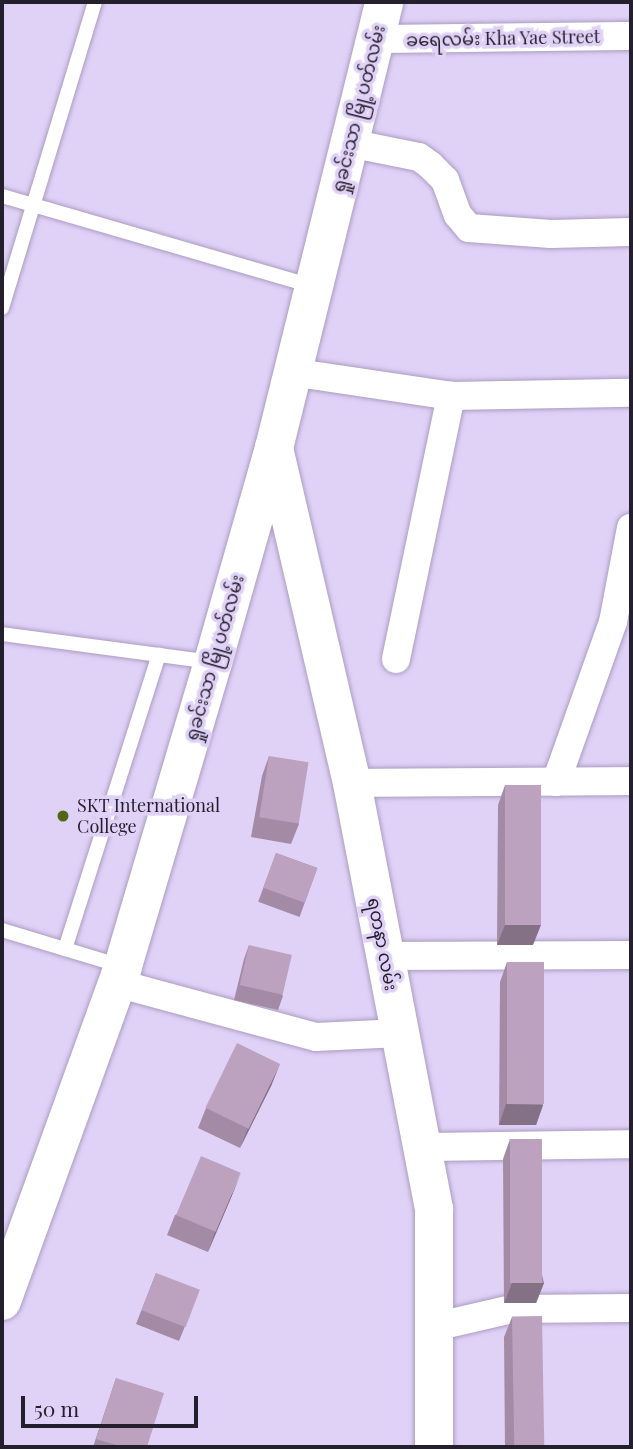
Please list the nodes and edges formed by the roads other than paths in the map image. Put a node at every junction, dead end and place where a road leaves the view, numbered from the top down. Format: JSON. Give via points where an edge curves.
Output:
{"nodes":[{"id":1,"x":95,"y":2,"type":"edge"},
{"id":2,"x":384,"y":2,"type":"edge"},
{"id":3,"x":631,"y":36,"type":"edge"},
{"id":4,"x":376,"y":39,"type":"junction"},
{"id":5,"x":349,"y":143,"type":"junction"},
{"id":6,"x":2,"y":196,"type":"edge"},
{"id":7,"x":35,"y":208,"type":"junction"},
{"id":8,"x":631,"y":232,"type":"edge"},
{"id":9,"x":314,"y":287,"type":"junction"},
{"id":10,"x":2,"y":308,"type":"edge"},
{"id":11,"x":292,"y":372,"type":"junction"},
{"id":12,"x":631,"y":393,"type":"edge"},
{"id":13,"x":451,"y":396,"type":"junction"},
{"id":14,"x":274,"y":448,"type":"junction"},
{"id":15,"x":631,"y":528,"type":"edge"},
{"id":16,"x":626,"y":576,"type":"edge"},
{"id":17,"x":2,"y":634,"type":"edge"},
{"id":18,"x":159,"y":655,"type":"junction"},
{"id":19,"x":396,"y":659,"type":"dead end"},
{"id":20,"x":214,"y":662,"type":"junction"},
{"id":21,"x":631,"y":781,"type":"edge"},
{"id":22,"x":556,"y":782,"type":"junction"},
{"id":23,"x":352,"y":783,"type":"junction"},
{"id":24,"x":2,"y":930,"type":"edge"},
{"id":25,"x":65,"y":949,"type":"junction"},
{"id":26,"x":631,"y":955,"type":"edge"},
{"id":27,"x":386,"y":956,"type":"junction"},
{"id":28,"x":120,"y":975,"type":"junction"},
{"id":29,"x":400,"y":1033,"type":"junction"},
{"id":30,"x":631,"y":1144,"type":"edge"},
{"id":31,"x":422,"y":1147,"type":"junction"},
{"id":32,"x":2,"y":1301,"type":"edge"},
{"id":33,"x":631,"y":1308,"type":"edge"},
{"id":34,"x":434,"y":1327,"type":"junction"},
{"id":35,"x":434,"y":1447,"type":"edge"}],
"edges":[{"from":1,"to":7,"type":"lane"},
{"from":2,"to":4,"type":"main road","name":"ရှုခင်းသာ မြို့ပတ်လမ်း"},
{"from":3,"to":4,"type":"street","name":"ခရေလမ်း Kha Yae Street"},
{"from":4,"to":5,"type":"main road","name":"ရှုခင်းသာ မြို့ပတ်လမ်း"},
{"from":5,"to":8,"type":"street","via":[[419,157],[445,180],[458,215],[469,228],[551,234]]},
{"from":5,"to":9,"type":"main road","name":"ရှုခင်းသာ မြို့ပတ်လမ်း"},
{"from":6,"to":7,"type":"lane"},
{"from":7,"to":9,"type":"lane"},
{"from":7,"to":10,"type":"lane"},
{"from":9,"to":11,"type":"main road","name":"ရှုခင်းသာ မြို့ပတ်လမ်း"},
{"from":11,"to":13,"type":"street"},
{"from":11,"to":14,"type":"main road","name":"ရှုခင်းသာ မြို့ပတ်လမ်း"},
{"from":12,"to":13,"type":"street"},
{"from":13,"to":19,"type":"street"},
{"from":14,"to":20,"type":"main road","name":"ရှုခင်းသာ မြို့ပတ်လမ်း"},
{"from":14,"to":23,"type":"main road","name":"ရတနာ လမ်း"},
{"from":15,"to":16,"type":"street"},
{"from":16,"to":22,"type":"street"},
{"from":17,"to":18,"type":"lane"},
{"from":18,"to":20,"type":"lane"},
{"from":18,"to":25,"type":"lane"},
{"from":20,"to":28,"type":"main road","name":"ရှုခင်းသာ မြို့ပတ်လမ်း"},
{"from":21,"to":22,"type":"street"},
{"from":22,"to":23,"type":"street"},
{"from":23,"to":27,"type":"main road","name":"ရတနာ လမ်း"},
{"from":24,"to":25,"type":"lane"},
{"from":25,"to":28,"type":"lane"},
{"from":26,"to":27,"type":"street"},
{"from":27,"to":29,"type":"main road","name":"ရတနာ လမ်း"},
{"from":28,"to":29,"type":"street","via":[[316,1037]]},
{"from":28,"to":32,"type":"main road","name":"ရှုခင်းသာ မြို့ပတ်လမ်း"},
{"from":29,"to":31,"type":"main road","name":"ရတနာ လမ်း"},
{"from":30,"to":31,"type":"street"},
{"from":31,"to":34,"type":"main road","name":"ရတနာ လမ်း","via":[[433,1209]]},
{"from":33,"to":34,"type":"street","via":[[512,1309]]},
{"from":34,"to":35,"type":"main road","name":"ရတနာ လမ်း"}]}
